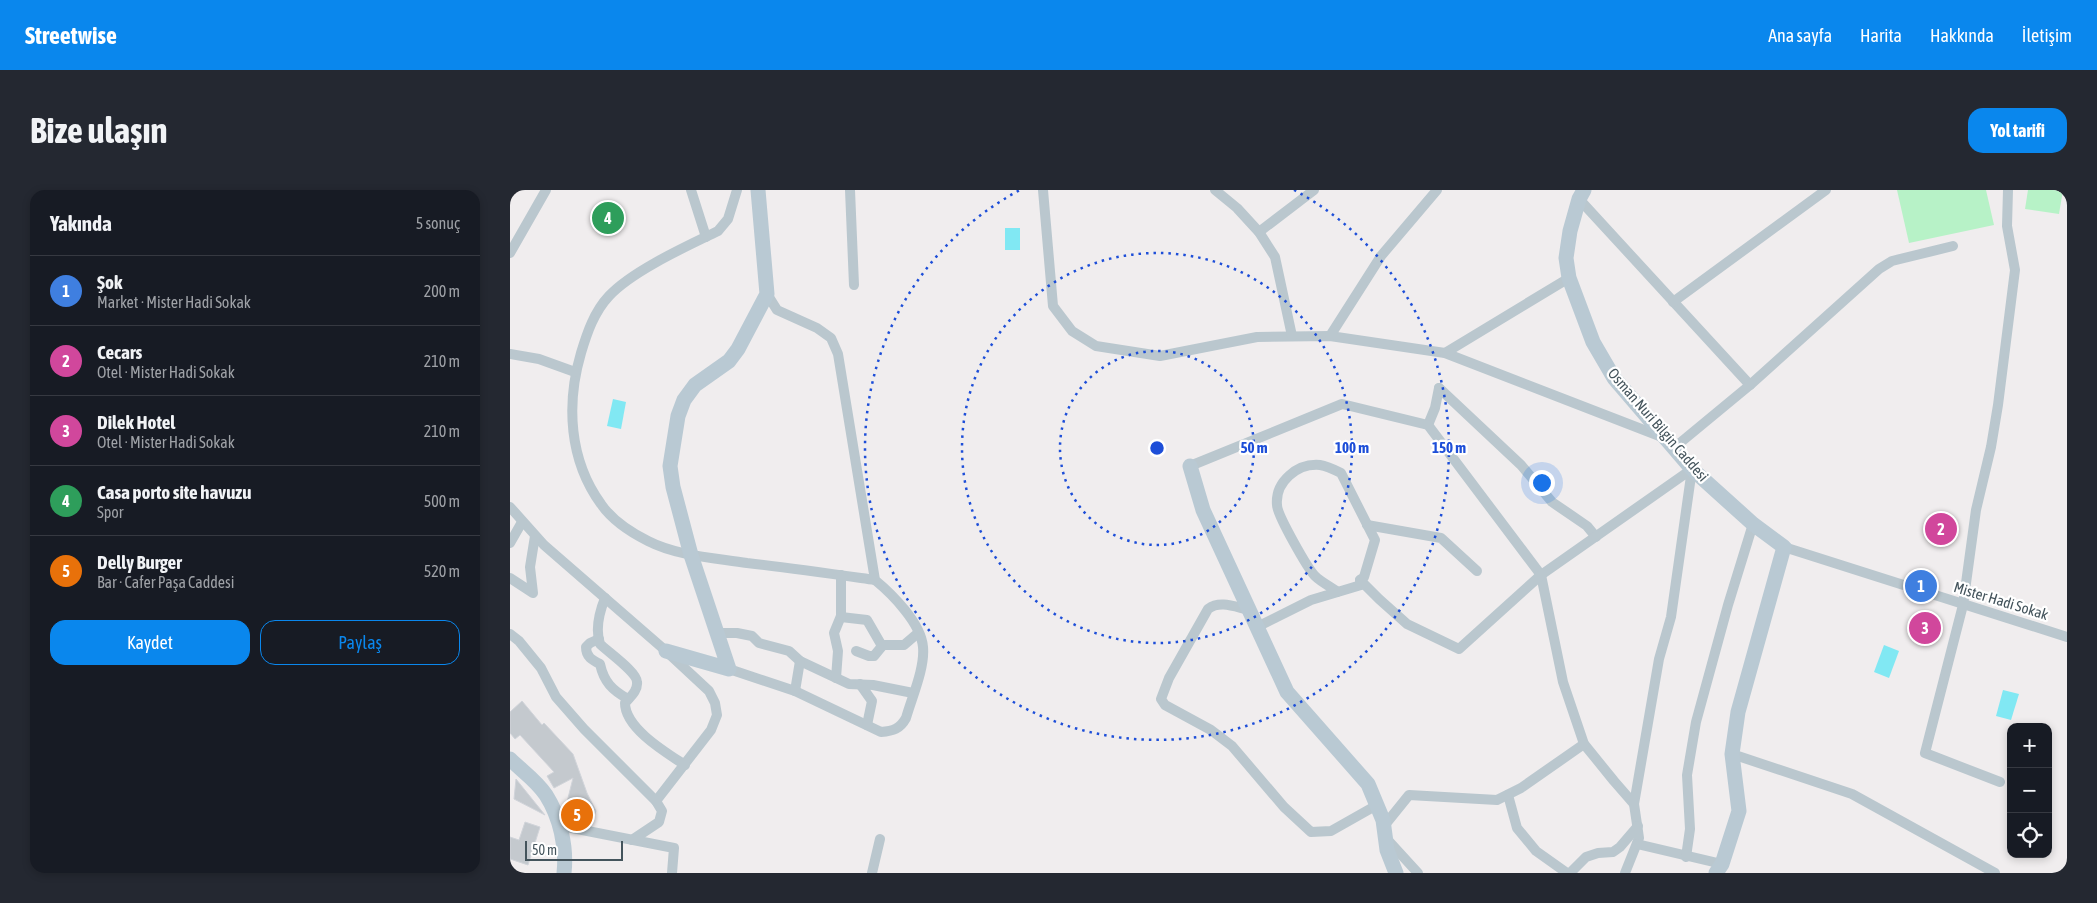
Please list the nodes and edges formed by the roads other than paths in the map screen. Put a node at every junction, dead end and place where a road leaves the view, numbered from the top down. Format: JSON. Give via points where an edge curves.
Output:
{"nodes":[{"id":1,"x":546,"y":190,"type":"edge"},
{"id":2,"x":691,"y":190,"type":"edge"},
{"id":3,"x":737,"y":190,"type":"edge"},
{"id":4,"x":758,"y":190,"type":"edge"},
{"id":5,"x":850,"y":190,"type":"edge"},
{"id":6,"x":1043,"y":190,"type":"edge"},
{"id":7,"x":1215,"y":190,"type":"edge"},
{"id":8,"x":1314,"y":190,"type":"edge"},
{"id":9,"x":1437,"y":190,"type":"edge"},
{"id":10,"x":1826,"y":190,"type":"edge"},
{"id":11,"x":2008,"y":190,"type":"edge"},
{"id":12,"x":1582,"y":194,"type":"edge"},
{"id":13,"x":1259,"y":232,"type":"junction"},
{"id":14,"x":706,"y":236,"type":"junction"},
{"id":15,"x":1953,"y":246,"type":"dead end"},
{"id":16,"x":510,"y":253,"type":"edge"},
{"id":17,"x":1569,"y":278,"type":"junction"},
{"id":18,"x":854,"y":285,"type":"dead end"},
{"id":19,"x":767,"y":294,"type":"junction"},
{"id":20,"x":1673,"y":302,"type":"junction"},
{"id":21,"x":1292,"y":336,"type":"junction"},
{"id":22,"x":1330,"y":336,"type":"junction"},
{"id":23,"x":1444,"y":353,"type":"junction"},
{"id":24,"x":510,"y":354,"type":"edge"},
{"id":25,"x":575,"y":372,"type":"junction"},
{"id":26,"x":1750,"y":385,"type":"junction"},
{"id":27,"x":1428,"y":425,"type":"junction"},
{"id":28,"x":1671,"y":443,"type":"junction"},
{"id":29,"x":1190,"y":466,"type":"joint"},
{"id":30,"x":1692,"y":469,"type":"junction"},
{"id":31,"x":510,"y":507,"type":"edge"},
{"id":32,"x":522,"y":522,"type":"junction"},
{"id":33,"x":1753,"y":524,"type":"junction"},
{"id":34,"x":1367,"y":525,"type":"junction"},
{"id":35,"x":535,"y":536,"type":"junction"},
{"id":36,"x":1596,"y":537,"type":"junction"},
{"id":37,"x":510,"y":542,"type":"edge"},
{"id":38,"x":1784,"y":547,"type":"junction"},
{"id":39,"x":691,"y":555,"type":"junction"},
{"id":40,"x":1477,"y":571,"type":"dead end"},
{"id":41,"x":841,"y":575,"type":"junction"},
{"id":42,"x":1541,"y":575,"type":"junction"},
{"id":43,"x":510,"y":578,"type":"edge"},
{"id":44,"x":875,"y":580,"type":"junction"},
{"id":45,"x":1360,"y":580,"type":"junction"},
{"id":46,"x":1338,"y":592,"type":"junction"},
{"id":47,"x":605,"y":598,"type":"junction"},
{"id":48,"x":1963,"y":605,"type":"junction"},
{"id":49,"x":1249,"y":610,"type":"junction"},
{"id":50,"x":841,"y":617,"type":"junction"},
{"id":51,"x":1257,"y":627,"type":"junction"},
{"id":52,"x":716,"y":632,"type":"junction"},
{"id":53,"x":918,"y":633,"type":"junction"},
{"id":54,"x":510,"y":634,"type":"edge"},
{"id":55,"x":2067,"y":636,"type":"edge"},
{"id":56,"x":598,"y":640,"type":"junction"},
{"id":57,"x":882,"y":646,"type":"junction"},
{"id":58,"x":666,"y":651,"type":"junction"},
{"id":59,"x":856,"y":651,"type":"dead end"},
{"id":60,"x":800,"y":661,"type":"junction"},
{"id":61,"x":728,"y":670,"type":"junction"},
{"id":62,"x":836,"y":678,"type":"junction"},
{"id":63,"x":860,"y":684,"type":"junction"},
{"id":64,"x":795,"y":691,"type":"junction"},
{"id":65,"x":913,"y":693,"type":"junction"},
{"id":66,"x":628,"y":699,"type":"junction"},
{"id":67,"x":867,"y":725,"type":"junction"},
{"id":68,"x":1584,"y":744,"type":"junction"},
{"id":69,"x":1732,"y":754,"type":"junction"},
{"id":70,"x":510,"y":758,"type":"edge"},
{"id":71,"x":684,"y":765,"type":"junction"},
{"id":72,"x":2000,"y":782,"type":"dead end"},
{"id":73,"x":1508,"y":795,"type":"junction"},
{"id":74,"x":656,"y":802,"type":"junction"},
{"id":75,"x":1377,"y":804,"type":"junction"},
{"id":76,"x":1634,"y":804,"type":"junction"},
{"id":77,"x":1638,"y":826,"type":"junction"},
{"id":78,"x":561,"y":828,"type":"junction"},
{"id":79,"x":1384,"y":831,"type":"junction"},
{"id":80,"x":880,"y":839,"type":"dead end"},
{"id":81,"x":632,"y":840,"type":"junction"},
{"id":82,"x":1637,"y":844,"type":"junction"},
{"id":83,"x":1686,"y":857,"type":"junction"},
{"id":84,"x":1719,"y":868,"type":"edge"},
{"id":85,"x":564,"y":873,"type":"edge"},
{"id":86,"x":672,"y":873,"type":"edge"},
{"id":87,"x":872,"y":873,"type":"edge"},
{"id":88,"x":1396,"y":873,"type":"edge"},
{"id":89,"x":1418,"y":873,"type":"edge"},
{"id":90,"x":1568,"y":873,"type":"edge"},
{"id":91,"x":1625,"y":873,"type":"edge"},
{"id":92,"x":1994,"y":873,"type":"edge"}],
"edges":[{"from":1,"to":16,"type":"street"},
{"from":2,"to":14,"type":"street"},
{"from":3,"to":14,"type":"street","via":[[728,219],[718,230]]},
{"from":4,"to":19,"type":"street"},
{"from":5,"to":18,"type":"street"},
{"from":6,"to":21,"type":"street","via":[[1053,306],[1072,331],[1096,346],[1160,356],[1256,337]]},
{"from":7,"to":13,"type":"street","via":[[1238,208]]},
{"from":8,"to":13,"type":"street"},
{"from":9,"to":22,"type":"street","via":[[1381,256]]},
{"from":10,"to":20,"type":"street"},
{"from":11,"to":48,"type":"street","via":[[2007,226],[2015,270],[1998,405],[1976,510]]},
{"from":12,"to":17,"type":"street","name":"Osman Nuri Bilgin Caddesi","via":[[1566,246]]},
{"from":12,"to":20,"type":"street"},
{"from":13,"to":21,"type":"street","via":[[1275,257]]},
{"from":14,"to":25,"type":"street","via":[[628,279],[608,297],[588,327]]},
{"from":15,"to":26,"type":"street","via":[[1892,261],[1880,269]]},
{"from":17,"to":23,"type":"street"},
{"from":17,"to":28,"type":"street","name":"Osman Nuri Bilgin Caddesi","via":[[1592,342],[1601,357],[1614,378]]},
{"from":19,"to":39,"type":"street","via":[[738,349],[729,361],[695,385],[678,416],[670,466],[672,487]]},
{"from":19,"to":44,"type":"street","via":[[777,310],[818,328],[831,338],[838,354]]},
{"from":20,"to":26,"type":"street"},
{"from":21,"to":22,"type":"street"},
{"from":22,"to":23,"type":"street"},
{"from":23,"to":28,"type":"street"},
{"from":24,"to":25,"type":"street","via":[[539,359]]},
{"from":25,"to":39,"type":"street","via":[[571,408],[576,446],[584,475],[601,506],[650,542]]},
{"from":26,"to":28,"type":"street"},
{"from":27,"to":29,"type":"street","via":[[1342,404]]},
{"from":27,"to":36,"type":"street","via":[[1439,388],[1521,465],[1552,502],[1587,526]]},
{"from":27,"to":42,"type":"street"},
{"from":28,"to":30,"type":"street","name":"Osman Nuri Bilgin Caddesi"},
{"from":29,"to":49,"type":"street","via":[[1203,510]]},
{"from":30,"to":33,"type":"street","name":"Osman Nuri Bilgin Caddesi"},
{"from":30,"to":36,"type":"street"},
{"from":30,"to":76,"type":"street","via":[[1671,617],[1659,660]]},
{"from":31,"to":32,"type":"street"},
{"from":32,"to":35,"type":"street"},
{"from":32,"to":37,"type":"street"},
{"from":33,"to":38,"type":"street","name":"Osman Nuri Bilgin Caddesi"},
{"from":33,"to":83,"type":"street","via":[[1696,722],[1687,775],[1690,829]]},
{"from":34,"to":40,"type":"street","via":[[1441,538]]},
{"from":34,"to":45,"type":"street","via":[[1375,540],[1364,577]]},
{"from":34,"to":46,"type":"street","via":[[1341,473],[1330,468],[1319,465],[1295,470],[1279,491],[1277,505],[1280,518],[1315,576]]},
{"from":35,"to":43,"type":"street","via":[[530,567],[533,593]]},
{"from":35,"to":47,"type":"street"},
{"from":36,"to":42,"type":"street"},
{"from":38,"to":48,"type":"street","name":"Mister Hadi Sokak"},
{"from":38,"to":69,"type":"street","via":[[1738,712]]},
{"from":39,"to":41,"type":"street"},
{"from":39,"to":52,"type":"street"},
{"from":41,"to":44,"type":"street"},
{"from":41,"to":50,"type":"street"},
{"from":42,"to":45,"type":"street","via":[[1459,649],[1407,624]]},
{"from":42,"to":68,"type":"street","via":[[1563,682]]},
{"from":44,"to":53,"type":"street","via":[[892,593]]},
{"from":45,"to":46,"type":"street","via":[[1361,585]]},
{"from":46,"to":51,"type":"street","via":[[1311,600]]},
{"from":47,"to":56,"type":"street","via":[[599,614]]},
{"from":47,"to":58,"type":"street"},
{"from":48,"to":55,"type":"street","name":"Mister Hadi Sokak"},
{"from":48,"to":72,"type":"street","via":[[1925,753]]},
{"from":49,"to":51,"type":"street"},
{"from":49,"to":75,"type":"street","via":[[1221,604],[1214,604],[1208,609],[1169,678],[1161,700],[1232,746],[1284,807],[1311,832],[1331,831]]},
{"from":50,"to":57,"type":"street","via":[[866,620]]},
{"from":50,"to":62,"type":"street","via":[[834,633],[838,651]]},
{"from":51,"to":75,"type":"street","via":[[1287,692],[1368,784]]},
{"from":52,"to":60,"type":"street","via":[[752,636],[759,643],[789,651]]},
{"from":52,"to":61,"type":"street"},
{"from":53,"to":57,"type":"street","via":[[904,645]]},
{"from":53,"to":65,"type":"street","via":[[923,647],[922,662]]},
{"from":54,"to":74,"type":"street","via":[[541,668],[556,697]]},
{"from":56,"to":66,"type":"street","via":[[634,674],[637,682]]},
{"from":56,"to":66,"type":"street","via":[[586,647],[586,652],[591,660],[600,664],[608,686]]},
{"from":57,"to":59,"type":"street","via":[[874,656]]},
{"from":58,"to":61,"type":"street"},
{"from":58,"to":71,"type":"street","via":[[709,691],[717,715],[711,730]]},
{"from":60,"to":62,"type":"street"},
{"from":60,"to":64,"type":"street"},
{"from":61,"to":64,"type":"street"},
{"from":62,"to":63,"type":"street","via":[[849,684]]},
{"from":63,"to":65,"type":"street"},
{"from":63,"to":67,"type":"street","via":[[872,701]]},
{"from":64,"to":67,"type":"street"},
{"from":65,"to":67,"type":"street","via":[[901,726],[881,732]]},
{"from":66,"to":71,"type":"street","via":[[625,710],[630,721],[654,744]]},
{"from":68,"to":73,"type":"street"},
{"from":68,"to":76,"type":"street"},
{"from":69,"to":84,"type":"street","via":[[1739,811]]},
{"from":69,"to":92,"type":"street","via":[[1852,794]]},
{"from":70,"to":78,"type":"street","via":[[546,794]]},
{"from":71,"to":74,"type":"street"},
{"from":73,"to":79,"type":"street","via":[[1497,800],[1409,795]]},
{"from":73,"to":90,"type":"street","via":[[1517,828],[1536,851]]},
{"from":74,"to":81,"type":"street","via":[[662,812],[659,822]]},
{"from":75,"to":79,"type":"street"},
{"from":76,"to":77,"type":"street"},
{"from":77,"to":82,"type":"street"},
{"from":77,"to":90,"type":"street","via":[[1613,852],[1586,857]]},
{"from":78,"to":81,"type":"street"},
{"from":78,"to":85,"type":"street","via":[[566,857]]},
{"from":79,"to":88,"type":"street"},
{"from":79,"to":89,"type":"street"},
{"from":80,"to":87,"type":"street"},
{"from":81,"to":86,"type":"street","via":[[674,848]]},
{"from":82,"to":83,"type":"street"},
{"from":82,"to":91,"type":"street"},
{"from":83,"to":84,"type":"street"}]}
